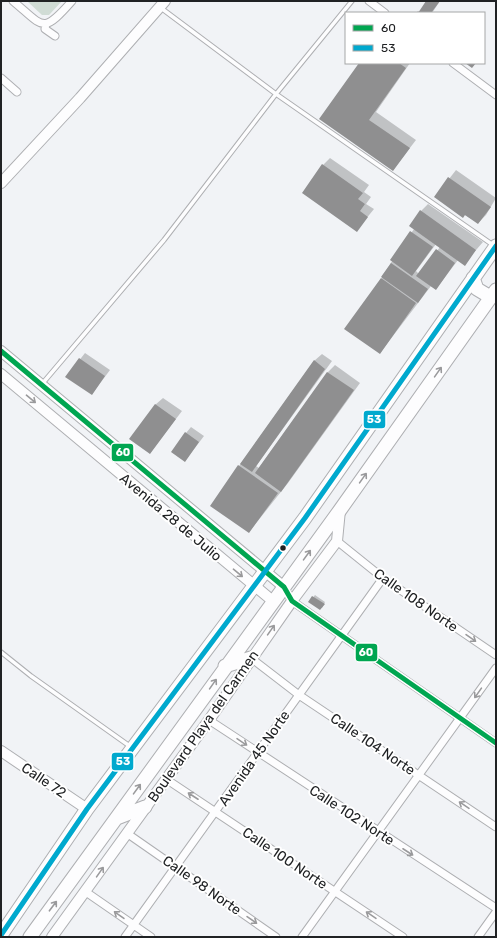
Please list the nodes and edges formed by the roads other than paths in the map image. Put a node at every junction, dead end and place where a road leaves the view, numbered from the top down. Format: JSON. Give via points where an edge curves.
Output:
{"nodes":[{"id":1,"x":13,"y":1,"type":"edge"},
{"id":2,"x":72,"y":1,"type":"edge"},
{"id":3,"x":352,"y":1,"type":"edge"},
{"id":4,"x":369,"y":1,"type":"edge"},
{"id":5,"x":162,"y":4,"type":"edge"},
{"id":6,"x":384,"y":12,"type":"edge"},
{"id":7,"x":46,"y":24,"type":"junction"},
{"id":8,"x":55,"y":36,"type":"dead end"},
{"id":9,"x":454,"y":64,"type":"edge"},
{"id":10,"x":1,"y":78,"type":"edge"},
{"id":11,"x":18,"y":92,"type":"dead end"},
{"id":12,"x":276,"y":94,"type":"junction"},
{"id":13,"x":496,"y":95,"type":"edge"},
{"id":14,"x":1,"y":183,"type":"edge"},
{"id":15,"x":496,"y":246,"type":"edge"},
{"id":16,"x":473,"y":278,"type":"junction"},
{"id":17,"x":494,"y":292,"type":"edge"},
{"id":18,"x":1,"y":351,"type":"edge"},
{"id":19,"x":1,"y":374,"type":"edge"},
{"id":20,"x":42,"y":385,"type":"junction"},
{"id":21,"x":340,"y":510,"type":"junction"},
{"id":22,"x":337,"y":541,"type":"junction"},
{"id":23,"x":263,"y":571,"type":"junction"},
{"id":24,"x":383,"y":578,"type":"junction"},
{"id":25,"x":253,"y":586,"type":"junction"},
{"id":26,"x":284,"y":587,"type":"junction"},
{"id":27,"x":274,"y":602,"type":"junction"},
{"id":28,"x":292,"y":602,"type":"junction"},
{"id":29,"x":341,"y":636,"type":"junction"},
{"id":30,"x":1,"y":652,"type":"edge"},
{"id":31,"x":496,"y":656,"type":"edge"},
{"id":32,"x":251,"y":658,"type":"junction"},
{"id":33,"x":225,"y":666,"type":"junction"},
{"id":34,"x":496,"y":668,"type":"edge"},
{"id":35,"x":299,"y":695,"type":"junction"},
{"id":36,"x":461,"y":718,"type":"junction"},
{"id":37,"x":209,"y":720,"type":"junction"},
{"id":38,"x":496,"y":743,"type":"edge"},
{"id":39,"x":132,"y":748,"type":"junction"},
{"id":40,"x":1,"y":751,"type":"edge"},
{"id":41,"x":257,"y":752,"type":"junction"},
{"id":42,"x":419,"y":775,"type":"junction"},
{"id":43,"x":166,"y":779,"type":"junction"},
{"id":44,"x":145,"y":807,"type":"junction"},
{"id":45,"x":87,"y":809,"type":"junction"},
{"id":46,"x":216,"y":811,"type":"junction"},
{"id":47,"x":117,"y":818,"type":"junction"},
{"id":48,"x":496,"y":827,"type":"edge"},
{"id":49,"x":378,"y":832,"type":"junction"},
{"id":50,"x":128,"y":834,"type":"junction"},
{"id":51,"x":175,"y":867,"type":"junction"},
{"id":52,"x":86,"y":892,"type":"junction"},
{"id":53,"x":335,"y":892,"type":"junction"},
{"id":54,"x":496,"y":910,"type":"edge"},
{"id":55,"x":133,"y":925,"type":"junction"},
{"id":56,"x":1,"y":935,"type":"edge"},
{"id":57,"x":30,"y":937,"type":"edge"},
{"id":58,"x":52,"y":937,"type":"edge"},
{"id":59,"x":125,"y":937,"type":"edge"},
{"id":60,"x":151,"y":937,"type":"edge"},
{"id":61,"x":276,"y":937,"type":"edge"},
{"id":62,"x":302,"y":937,"type":"edge"},
{"id":63,"x":403,"y":937,"type":"edge"},
{"id":64,"x":478,"y":937,"type":"edge"}],
"edges":[{"from":1,"to":7,"type":"street","via":[[36,22]]},
{"from":2,"to":7,"type":"street","via":[[54,21]]},
{"from":3,"to":12,"type":"lane"},
{"from":4,"to":6,"type":"street"},
{"from":5,"to":12,"type":"lane"},
{"from":5,"to":14,"type":"main road"},
{"from":7,"to":8,"type":"street","via":[[45,29]]},
{"from":9,"to":13,"type":"street"},
{"from":10,"to":11,"type":"street"},
{"from":12,"to":15,"type":"lane"},
{"from":12,"to":20,"type":"lane","via":[[164,240]]},
{"from":15,"to":16,"type":"highway"},
{"from":16,"to":17,"type":"highway","via":[[477,289],[482,293]]},
{"from":16,"to":23,"type":"highway","via":[[305,518]]},
{"from":21,"to":17,"type":"highway","one_way":true},
{"from":18,"to":20,"type":"main road","name":"Avenida 28 de Julio"},
{"from":19,"to":25,"type":"main road","name":"Avenida 28 de Julio","one_way":true},
{"from":20,"to":23,"type":"main road","name":"Avenida 28 de Julio"},
{"from":21,"to":22,"type":"main road"},
{"from":26,"to":21,"type":"highway","one_way":true},
{"from":22,"to":24,"type":"street","name":"Calle 108 Norte"},
{"from":22,"to":28,"type":"main road","name":"Boulevard Playa del Carmen"},
{"from":23,"to":25,"type":"highway"},
{"from":23,"to":26,"type":"main road","name":"Avenida 28 de Julio"},
{"from":24,"to":29,"type":"street","name":"Avenida 45 Norte"},
{"from":24,"to":31,"type":"street","name":"Calle 108 Norte","one_way":true},
{"from":25,"to":27,"type":"main road","name":"Avenida 28 de Julio"},
{"from":25,"to":39,"type":"highway"},
{"from":26,"to":27,"type":"highway"},
{"from":26,"to":28,"type":"street"},
{"from":27,"to":28,"type":"street"},
{"from":27,"to":33,"type":"highway"},
{"from":28,"to":29,"type":"street"},
{"from":32,"to":28,"type":"main road","name":"Boulevard Playa del Carmen","one_way":true},
{"from":29,"to":35,"type":"street","name":"Avenida 45 Norte"},
{"from":29,"to":36,"type":"street"},
{"from":30,"to":39,"type":"lane"},
{"from":32,"to":33,"type":"highway"},
{"from":32,"to":35,"type":"street","name":"Calle 104 Norte"},
{"from":32,"to":37,"type":"main road","name":"Boulevard Playa del Carmen"},
{"from":47,"to":33,"type":"highway","one_way":true},
{"from":34,"to":36,"type":"street","one_way":true},
{"from":35,"to":41,"type":"street","name":"Avenida 45 Norte"},
{"from":35,"to":42,"type":"street","name":"Calle 104 Norte"},
{"from":36,"to":38,"type":"street"},
{"from":36,"to":42,"type":"street"},
{"from":37,"to":41,"type":"street","name":"Calle 102 Norte","one_way":true},
{"from":37,"to":43,"type":"main road","name":"Boulevard Playa del Carmen"},
{"from":39,"to":45,"type":"highway"},
{"from":40,"to":45,"type":"main road","name":"Calle 72"},
{"from":41,"to":46,"type":"street","name":"Avenida 45 Norte"},
{"from":41,"to":49,"type":"street","name":"Calle 102 Norte"},
{"from":48,"to":42,"type":"street","name":"Calle 104 Norte","one_way":true},
{"from":42,"to":49,"type":"street"},
{"from":43,"to":44,"type":"main road","name":"Boulevard Playa del Carmen"},
{"from":46,"to":43,"type":"street","name":"Calle 100 Norte","one_way":true},
{"from":44,"to":47,"type":"highway"},
{"from":44,"to":50,"type":"main road","name":"Boulevard Playa del Carmen"},
{"from":45,"to":56,"type":"highway"},
{"from":46,"to":51,"type":"street","name":"Avenida 45 Norte"},
{"from":46,"to":53,"type":"street","name":"Calle 100 Norte"},
{"from":57,"to":47,"type":"highway","one_way":true},
{"from":49,"to":53,"type":"street"},
{"from":49,"to":54,"type":"street","name":"Calle 102 Norte","one_way":true},
{"from":50,"to":51,"type":"street","name":"Calle 98 Norte"},
{"from":52,"to":50,"type":"main road","name":"Boulevard Playa del Carmen","one_way":true},
{"from":51,"to":55,"type":"street","name":"Avenida 45 Norte"},
{"from":51,"to":61,"type":"street","name":"Calle 98 Norte","one_way":true},
{"from":55,"to":52,"type":"street","one_way":true},
{"from":52,"to":58,"type":"main road","name":"Boulevard Playa del Carmen"},
{"from":53,"to":62,"type":"street"},
{"from":63,"to":53,"type":"street","name":"Calle 100 Norte","one_way":true},
{"from":54,"to":64,"type":"street"},
{"from":55,"to":59,"type":"street","name":"Avenida 45 Norte"},
{"from":55,"to":60,"type":"street"}]}
